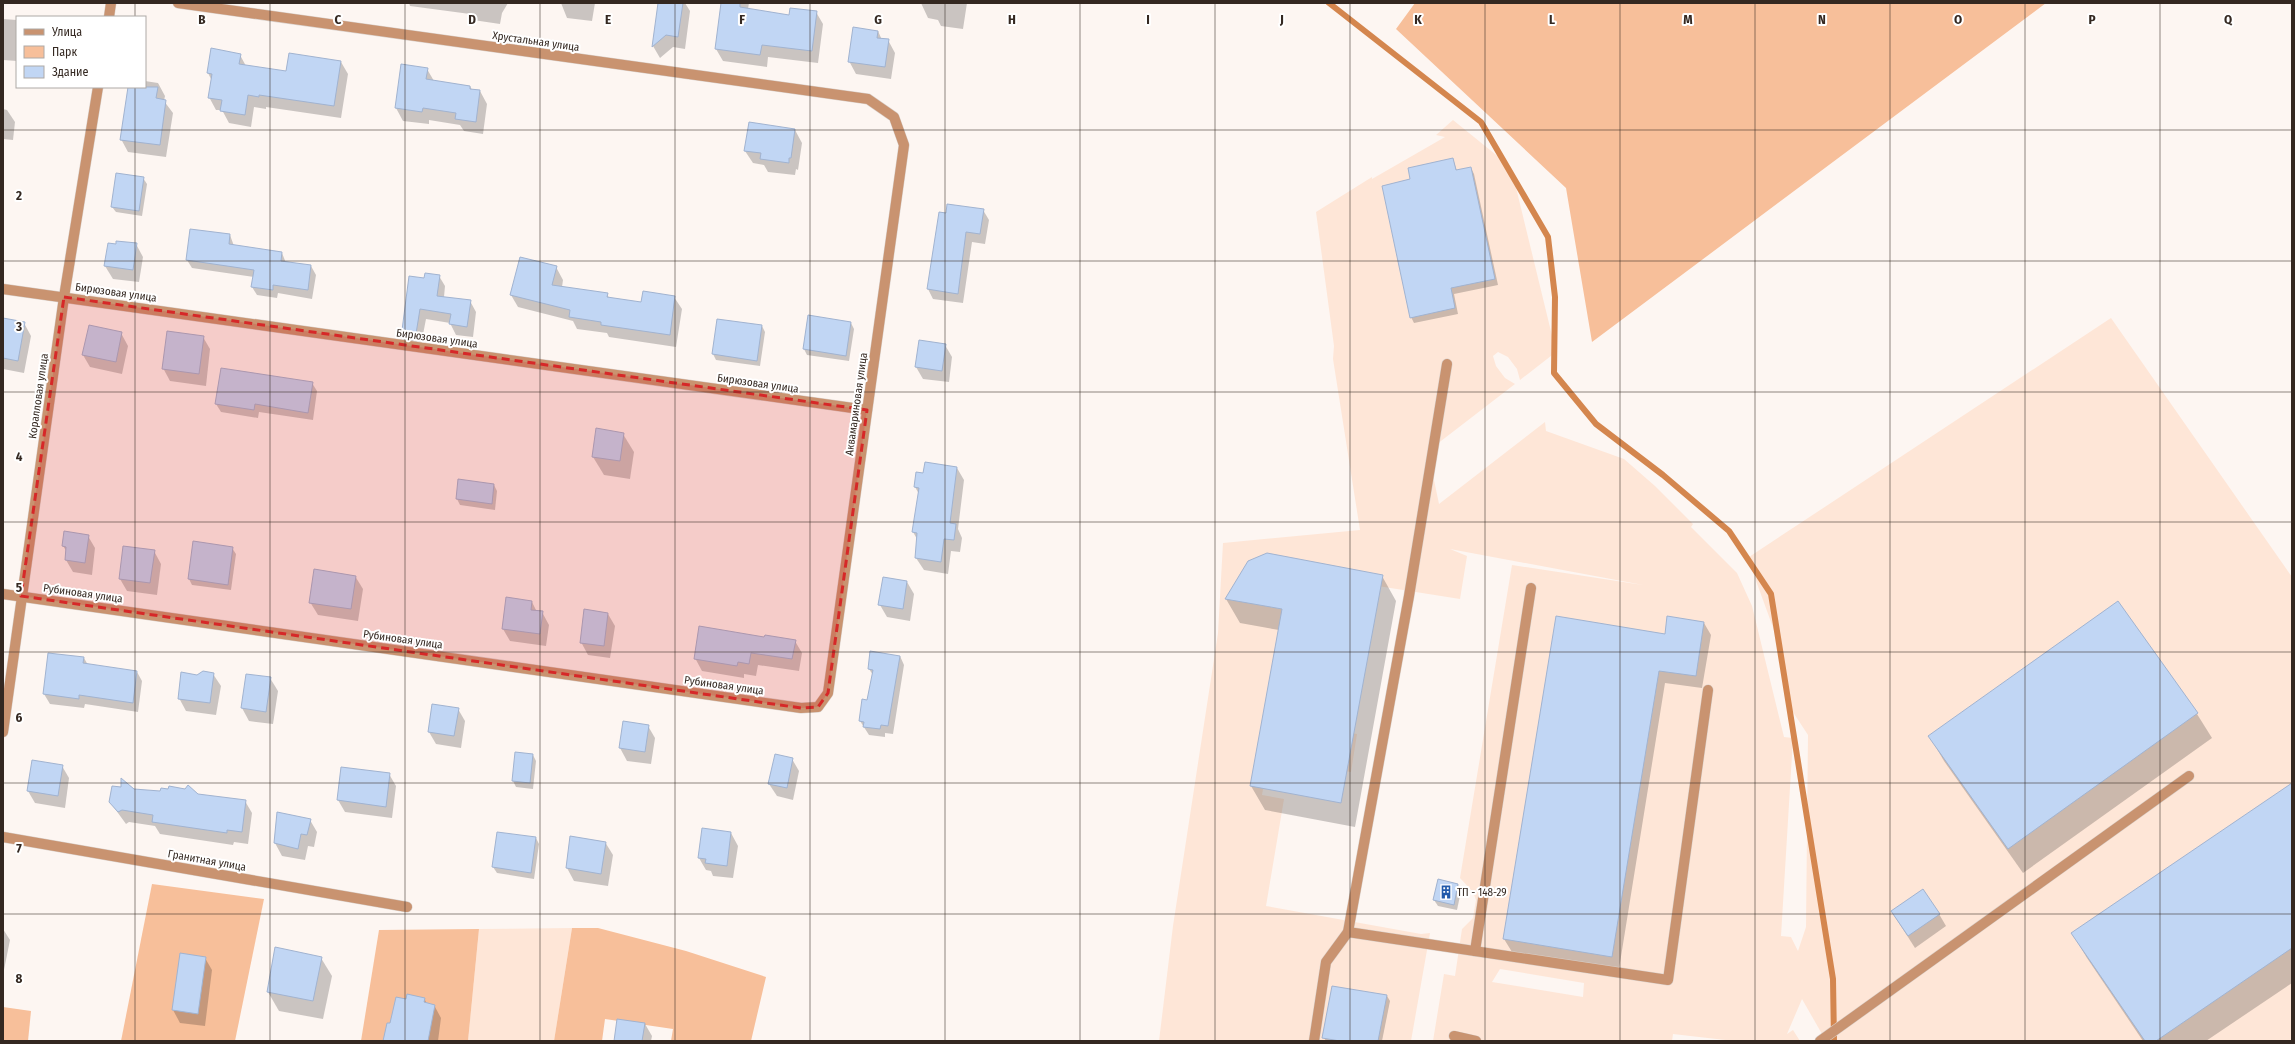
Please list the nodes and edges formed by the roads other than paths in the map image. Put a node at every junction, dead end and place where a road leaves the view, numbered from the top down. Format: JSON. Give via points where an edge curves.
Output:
{"nodes":[{"id":1,"x":111,"y":3,"type":"edge"},
{"id":2,"x":178,"y":3,"type":"edge"},
{"id":3,"x":109,"y":16,"type":"edge"},
{"id":4,"x":98,"y":88,"type":"edge"},
{"id":5,"x":868,"y":99,"type":"joint"},
{"id":6,"x":3,"y":289,"type":"edge"},
{"id":7,"x":64,"y":297,"type":"junction"},
{"id":8,"x":1447,"y":364,"type":"dead end"},
{"id":9,"x":867,"y":410,"type":"junction"},
{"id":10,"x":1530,"y":588,"type":"dead end"},
{"id":11,"x":3,"y":594,"type":"edge"},
{"id":12,"x":21,"y":596,"type":"junction"},
{"id":13,"x":1708,"y":690,"type":"dead end"},
{"id":14,"x":801,"y":708,"type":"joint"},
{"id":15,"x":3,"y":732,"type":"edge"},
{"id":16,"x":2189,"y":776,"type":"dead end"},
{"id":17,"x":3,"y":837,"type":"edge"},
{"id":18,"x":407,"y":907,"type":"dead end"},
{"id":19,"x":1348,"y":932,"type":"junction"},
{"id":20,"x":1475,"y":951,"type":"junction"},
{"id":21,"x":1454,"y":1036,"type":"dead end"},
{"id":22,"x":1314,"y":1041,"type":"edge"},
{"id":23,"x":1476,"y":1041,"type":"edge"},
{"id":24,"x":1820,"y":1041,"type":"edge"}],
"edges":[{"from":1,"to":3,"type":"street"},
{"from":2,"to":5,"type":"street","name":"Хрустальная улица"},
{"from":4,"to":7,"type":"street","name":"Коралловая улица"},
{"from":5,"to":9,"type":"street","name":"Аквамариновая улица","via":[[894,117],[904,145]]},
{"from":6,"to":7,"type":"street","name":"Бирюзовая улица"},
{"from":7,"to":9,"type":"street","name":"Бирюзовая улица"},
{"from":7,"to":12,"type":"street","name":"Коралловая улица"},
{"from":8,"to":19,"type":"street","via":[[1409,596]]},
{"from":9,"to":14,"type":"street","name":"Аквамариновая улица","via":[[828,693],[818,707]]},
{"from":10,"to":20,"type":"street"},
{"from":11,"to":12,"type":"street","name":"Рубиновая улица"},
{"from":12,"to":14,"type":"street","name":"Рубиновая улица"},
{"from":12,"to":15,"type":"street","name":"Коралловая улица"},
{"from":13,"to":20,"type":"street","via":[[1668,980]]},
{"from":16,"to":24,"type":"street"},
{"from":17,"to":18,"type":"street","name":"Гранитная улица"},
{"from":19,"to":20,"type":"street"},
{"from":19,"to":22,"type":"street","via":[[1326,962]]},
{"from":21,"to":23,"type":"street"}]}
